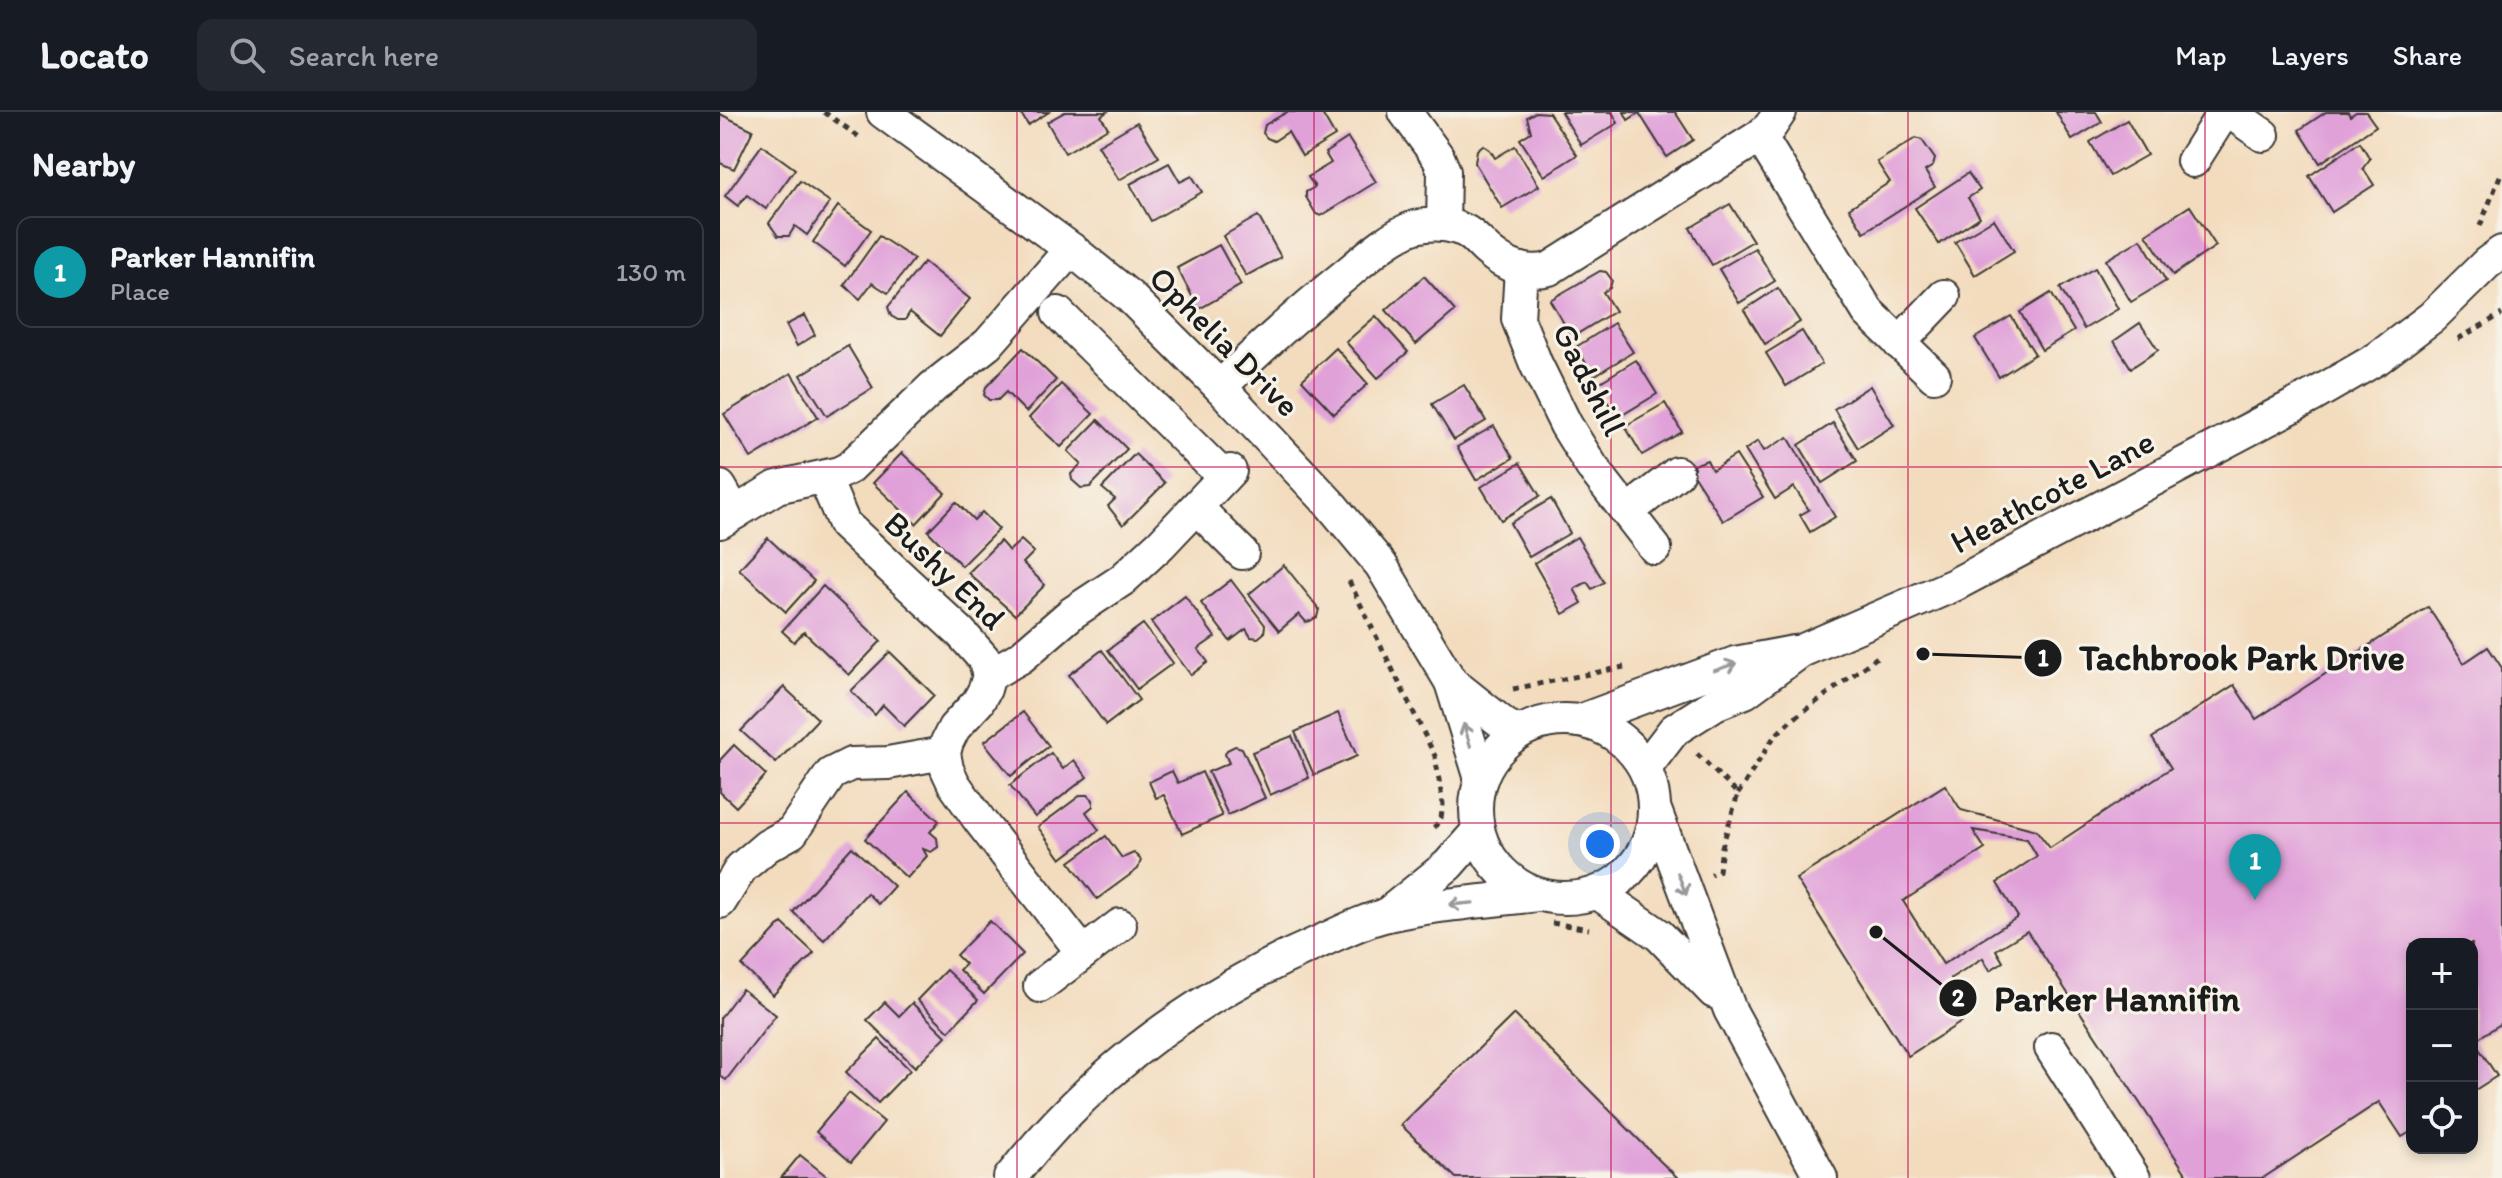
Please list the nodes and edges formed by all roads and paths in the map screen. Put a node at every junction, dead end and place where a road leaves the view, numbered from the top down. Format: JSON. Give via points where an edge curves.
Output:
{"nodes":[{"id":1,"x":883,"y":112,"type":"edge"},
{"id":2,"x":1405,"y":112,"type":"edge"},
{"id":3,"x":2227,"y":112,"type":"edge"},
{"id":4,"x":1770,"y":124,"type":"edge"},
{"id":5,"x":2263,"y":135,"type":"dead end"},
{"id":6,"x":2193,"y":161,"type":"dead end"},
{"id":7,"x":1443,"y":225,"type":"junction"},
{"id":8,"x":1071,"y":249,"type":"junction"},
{"id":9,"x":2497,"y":250,"type":"edge"},
{"id":10,"x":1521,"y":269,"type":"junction"},
{"id":11,"x":1944,"y":296,"type":"dead end"},
{"id":12,"x":1058,"y":313,"type":"dead end"},
{"id":13,"x":1899,"y":343,"type":"junction"},
{"id":14,"x":1934,"y":376,"type":"dead end"},
{"id":15,"x":1220,"y":387,"type":"junction"},
{"id":16,"x":1677,"y":473,"type":"dead end"},
{"id":17,"x":824,"y":477,"type":"junction"},
{"id":18,"x":725,"y":507,"type":"edge"},
{"id":19,"x":1196,"y":507,"type":"junction"},
{"id":20,"x":1627,"y":512,"type":"junction"},
{"id":21,"x":1655,"y":548,"type":"dead end"},
{"id":22,"x":1242,"y":553,"type":"dead end"},
{"id":23,"x":1346,"y":577,"type":"dead end"},
{"id":24,"x":1801,"y":651,"type":"junction"},
{"id":25,"x":1883,"y":653,"type":"dead end"},
{"id":26,"x":1627,"y":667,"type":"dead end"},
{"id":27,"x":989,"y":675,"type":"junction"},
{"id":28,"x":1451,"y":682,"type":"junction"},
{"id":29,"x":1504,"y":694,"type":"dead end"},
{"id":30,"x":1579,"y":721,"type":"junction"},
{"id":31,"x":1519,"y":732,"type":"junction"},
{"id":32,"x":1688,"y":745,"type":"dead end"},
{"id":33,"x":944,"y":753,"type":"junction"},
{"id":34,"x":1645,"y":768,"type":"junction"},
{"id":35,"x":1481,"y":779,"type":"junction"},
{"id":36,"x":1738,"y":794,"type":"junction"},
{"id":37,"x":1655,"y":810,"type":"junction"},
{"id":38,"x":1441,"y":818,"type":"dead end"},
{"id":39,"x":1478,"y":831,"type":"junction"},
{"id":40,"x":1720,"y":856,"type":"dead end"},
{"id":41,"x":1598,"y":893,"type":"junction"},
{"id":42,"x":1538,"y":895,"type":"junction"},
{"id":43,"x":720,"y":902,"type":"edge"},
{"id":44,"x":1385,"y":916,"type":"junction"},
{"id":45,"x":1120,"y":925,"type":"dead end"},
{"id":46,"x":1083,"y":953,"type":"junction"},
{"id":47,"x":1040,"y":986,"type":"dead end"},
{"id":48,"x":1730,"y":1010,"type":"junction"},
{"id":49,"x":2051,"y":1048,"type":"dead end"},
{"id":50,"x":1010,"y":1178,"type":"edge"},
{"id":51,"x":1821,"y":1178,"type":"edge"},
{"id":52,"x":2134,"y":1178,"type":"edge"}],
"edges":[{"from":1,"to":8,"type":"street","name":"Ophelia Drive"},
{"from":2,"to":7,"type":"street","via":[[1444,171]]},
{"from":3,"to":5,"type":"street"},
{"from":3,"to":6,"type":"street"},
{"from":4,"to":10,"type":"street","via":[[1549,269]]},
{"from":4,"to":13,"type":"street","via":[[1868,312]]},
{"from":7,"to":10,"type":"street","via":[[1468,232],[1489,252]]},
{"from":7,"to":15,"type":"street","via":[[1417,226],[1364,259],[1282,326]]},
{"from":8,"to":15,"type":"street","name":"Ophelia Drive","via":[[1130,297]]},
{"from":8,"to":17,"type":"street","via":[[988,344],[933,387],[858,461]]},
{"from":9,"to":24,"type":"street","name":"Heathcote Lane","via":[[2406,339],[2325,389],[1928,599]]},
{"from":10,"to":20,"type":"street","name":"Gadshill","via":[[1518,319],[1536,364],[1566,425]]},
{"from":11,"to":13,"type":"street"},
{"from":12,"to":19,"type":"street","via":[[1227,474]]},
{"from":13,"to":14,"type":"street"},
{"from":15,"to":28,"type":"street","name":"Ophelia Drive","via":[[1358,536],[1402,597]]},
{"from":16,"to":20,"type":"street"},
{"from":17,"to":18,"type":"street","via":[[777,487]]},
{"from":17,"to":27,"type":"street","name":"Bushy End","via":[[844,524],[969,641]]},
{"from":19,"to":22,"type":"street"},
{"from":19,"to":27,"type":"street","via":[[1122,580]]},
{"from":20,"to":21,"type":"street","name":"Gadshill"},
{"from":23,"to":38,"type":"path","via":[[1435,756]]},
{"from":30,"to":24,"type":"street","one_way":true,"via":[[1735,663]]},
{"from":24,"to":34,"type":"street","name":"Heathcote Lane","via":[[1745,692],[1674,730]]},
{"from":25,"to":36,"type":"path","via":[[1789,722]]},
{"from":26,"to":29,"type":"path"},
{"from":27,"to":33,"type":"street","name":"Bushy End"},
{"from":28,"to":31,"type":"street","name":"Ophelia Drive"},
{"from":35,"to":28,"type":"street","name":"Ophelia Drive","one_way":true},
{"from":30,"to":31,"type":"street","via":[[1548,721]]},
{"from":30,"to":34,"type":"street","via":[[1602,727],[1623,741]]},
{"from":31,"to":35,"type":"street","via":[[1496,752]]},
{"from":32,"to":36,"type":"path"},
{"from":33,"to":43,"type":"street","via":[[851,764],[831,774],[792,832],[741,868]]},
{"from":33,"to":46,"type":"street","via":[[954,784]]},
{"from":34,"to":37,"type":"street"},
{"from":35,"to":39,"type":"street","via":[[1475,806]]},
{"from":36,"to":40,"type":"path"},
{"from":37,"to":41,"type":"street","via":[[1635,866]]},
{"from":37,"to":48,"type":"street","one_way":true},
{"from":39,"to":42,"type":"street","via":[[1494,865]]},
{"from":39,"to":44,"type":"street","via":[[1448,865]]},
{"from":41,"to":42,"type":"street","via":[[1568,899]]},
{"from":41,"to":48,"type":"street","via":[[1659,935]]},
{"from":42,"to":44,"type":"street","one_way":true},
{"from":44,"to":50,"type":"street","via":[[1293,953],[1201,1002],[1068,1111]]},
{"from":45,"to":46,"type":"street"},
{"from":46,"to":47,"type":"street"},
{"from":48,"to":51,"type":"street"},
{"from":49,"to":52,"type":"street"}]}
